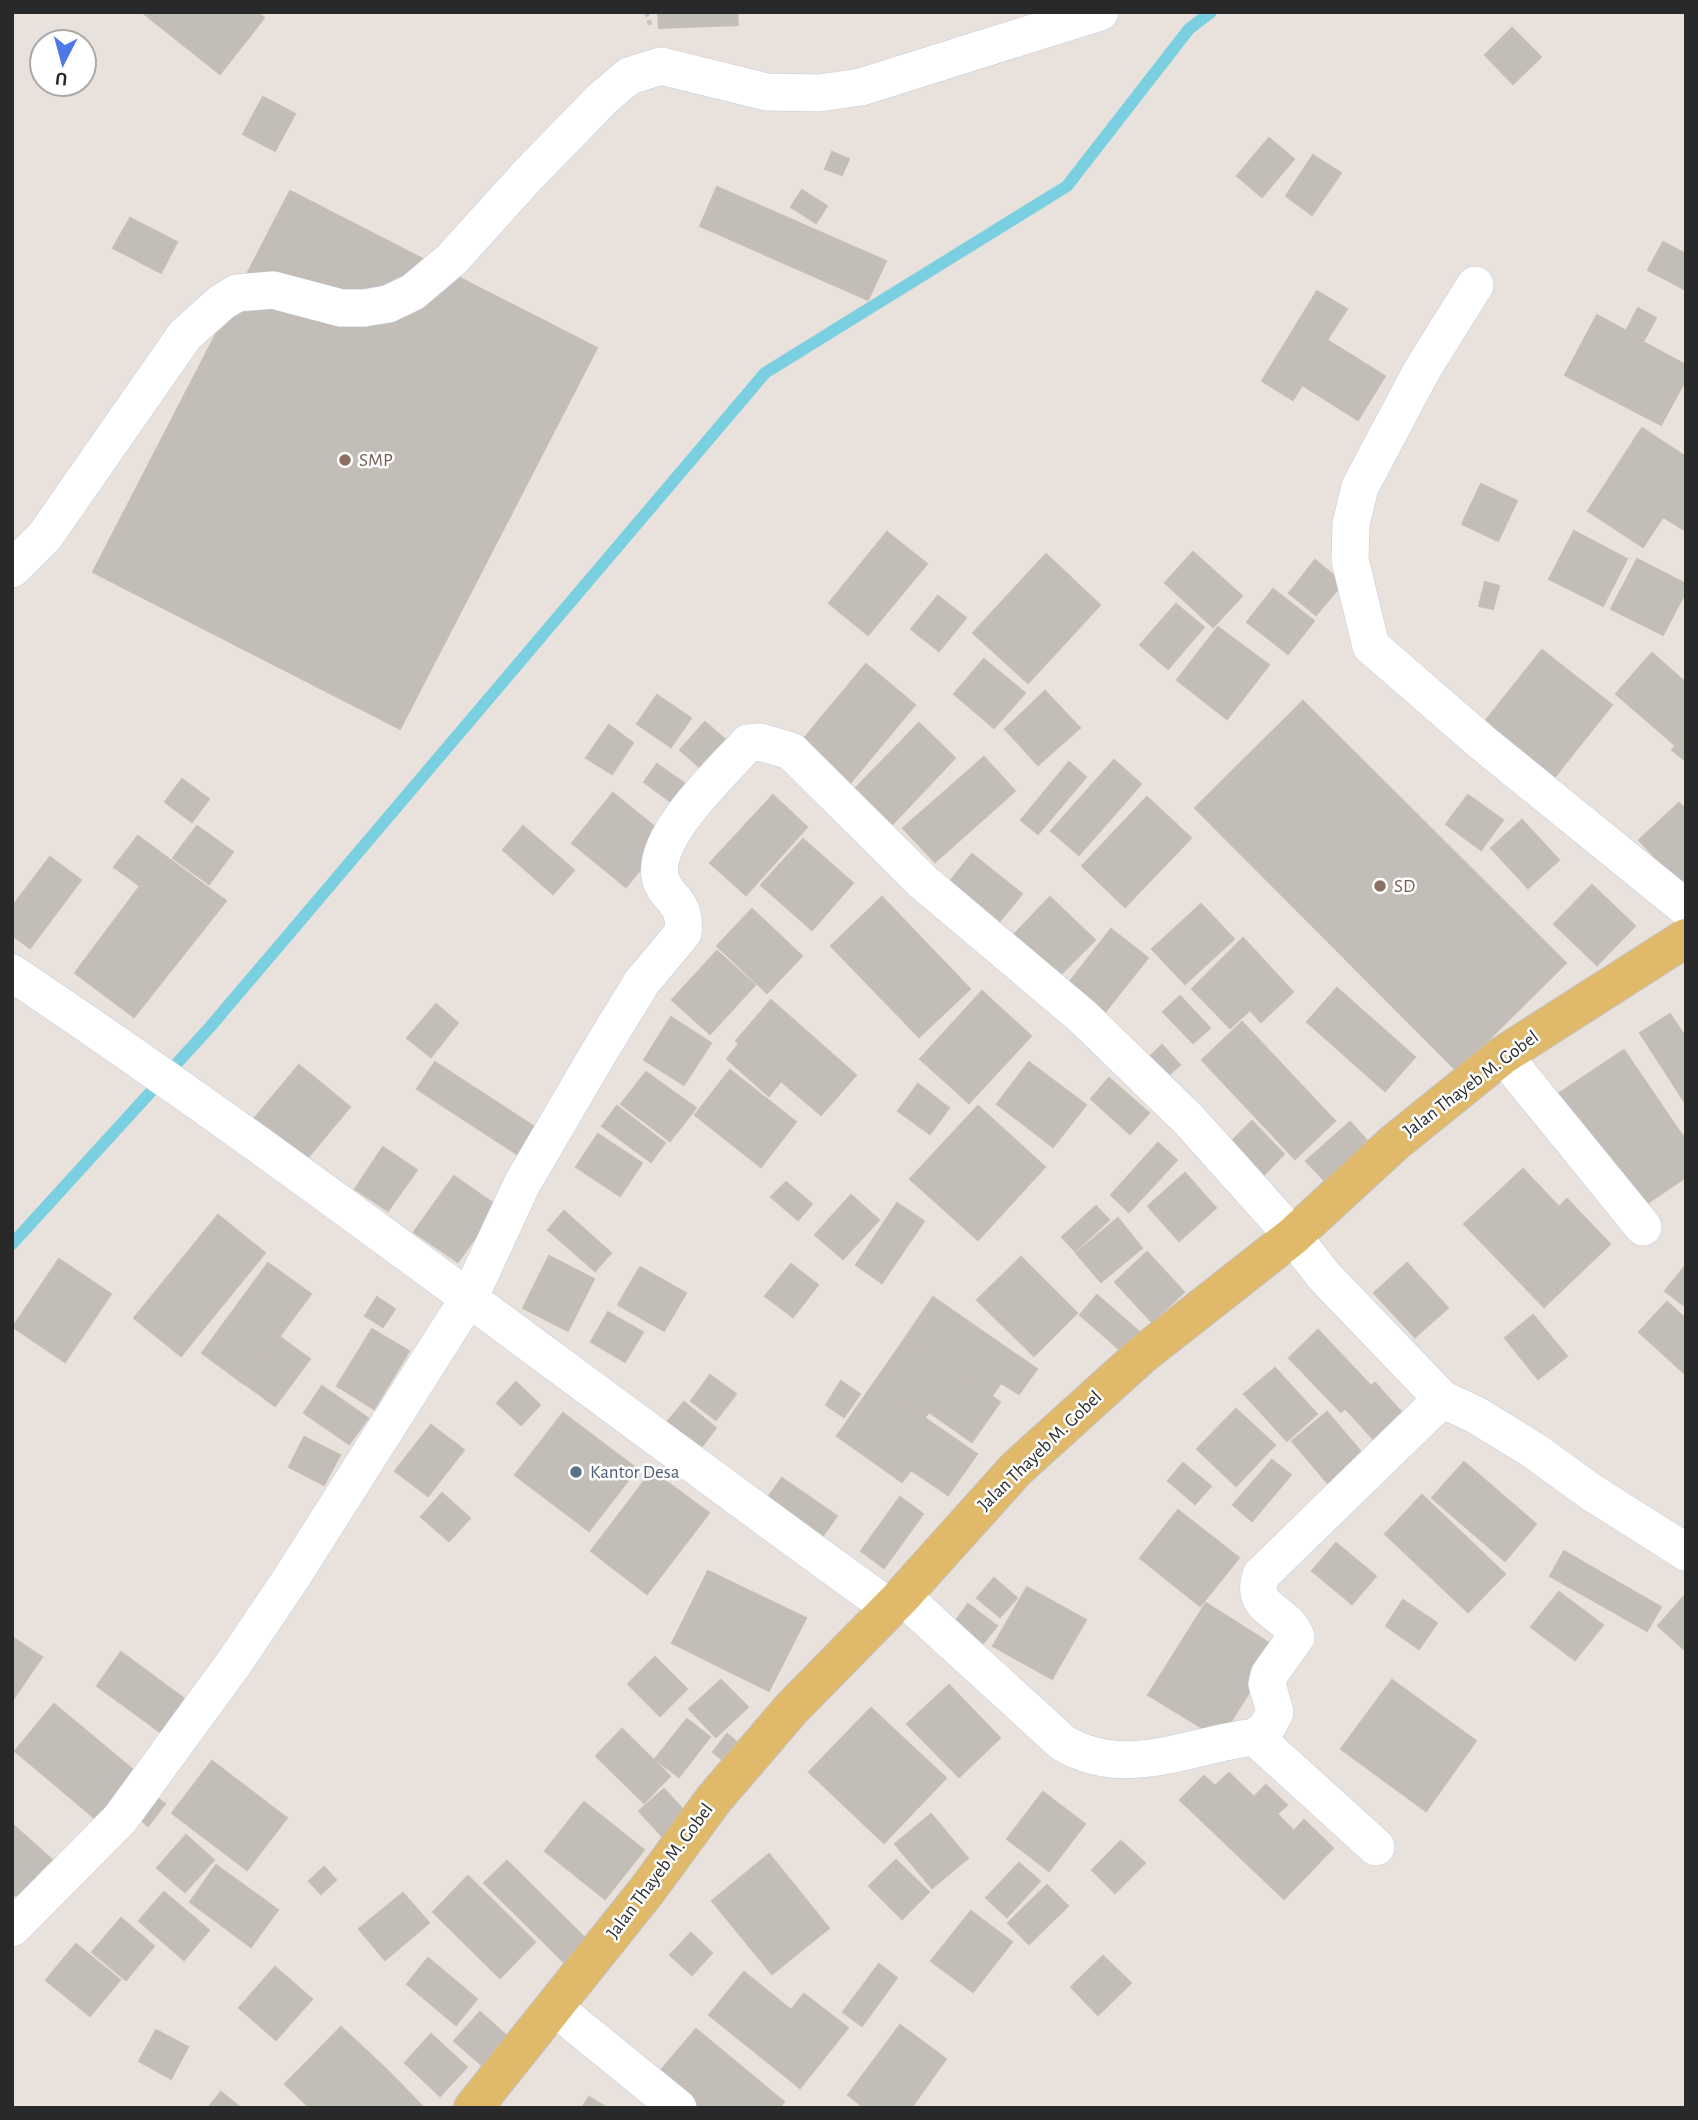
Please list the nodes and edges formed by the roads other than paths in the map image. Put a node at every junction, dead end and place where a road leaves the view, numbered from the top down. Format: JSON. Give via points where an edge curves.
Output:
{"nodes":[{"id":1,"x":1100,"y":12,"type":"edge"},
{"id":2,"x":1475,"y":285,"type":"dead end"},
{"id":3,"x":12,"y":569,"type":"edge"},
{"id":4,"x":1686,"y":908,"type":"edge"},
{"id":5,"x":1686,"y":938,"type":"edge"},
{"id":6,"x":12,"y":973,"type":"edge"},
{"id":7,"x":1503,"y":1055,"type":"junction"},
{"id":8,"x":1643,"y":1227,"type":"dead end"},
{"id":9,"x":1293,"y":1236,"type":"junction"},
{"id":10,"x":470,"y":1296,"type":"junction"},
{"id":11,"x":1442,"y":1399,"type":"junction"},
{"id":12,"x":1686,"y":1552,"type":"edge"},
{"id":13,"x":895,"y":1601,"type":"junction"},
{"id":14,"x":1255,"y":1737,"type":"junction"},
{"id":15,"x":1376,"y":1847,"type":"dead end"},
{"id":16,"x":12,"y":1928,"type":"edge"},
{"id":17,"x":554,"y":2007,"type":"junction"},
{"id":18,"x":472,"y":2108,"type":"edge"},
{"id":19,"x":678,"y":2108,"type":"edge"}],
"edges":[{"from":1,"to":3,"type":"street","via":[[860,88],[766,92],[661,66],[629,76],[536,167],[452,259],[413,292],[364,309],[341,308],[273,290],[237,293],[222,302],[185,335],[45,536]]},
{"from":2,"to":4,"type":"street","via":[[1422,370],[1360,487],[1351,524],[1350,560],[1371,646]]},
{"from":5,"to":7,"type":"main road","name":"Jalan Thayeb M. Gobel"},
{"from":6,"to":10,"type":"street"},
{"from":7,"to":8,"type":"street"},
{"from":7,"to":9,"type":"main road","name":"Jalan Thayeb M. Gobel","via":[[1394,1143]]},
{"from":9,"to":10,"type":"street","via":[[1189,1120],[1083,1017],[923,882],[791,751],[760,742],[748,743],[696,800],[661,852],[660,879],[682,912],[683,933],[642,982],[522,1184]]},
{"from":9,"to":11,"type":"street","via":[[1324,1276]]},
{"from":9,"to":13,"type":"main road","name":"Jalan Thayeb M. Gobel","via":[[1143,1354],[1016,1468]]},
{"from":10,"to":13,"type":"street"},
{"from":10,"to":16,"type":"street","via":[[234,1663],[120,1819]]},
{"from":11,"to":12,"type":"street","via":[[1536,1452]]},
{"from":11,"to":14,"type":"street","via":[[1261,1575],[1257,1587],[1260,1600],[1296,1637],[1269,1675],[1275,1712],[1266,1730]]},
{"from":13,"to":14,"type":"street","via":[[1063,1743],[1084,1755],[1137,1762]]},
{"from":13,"to":17,"type":"main road","name":"Jalan Thayeb M. Gobel","via":[[792,1707],[714,1799]]},
{"from":14,"to":15,"type":"street"},
{"from":17,"to":18,"type":"main road","name":"Jalan Thayeb M. Gobel"},
{"from":17,"to":19,"type":"street"}]}
